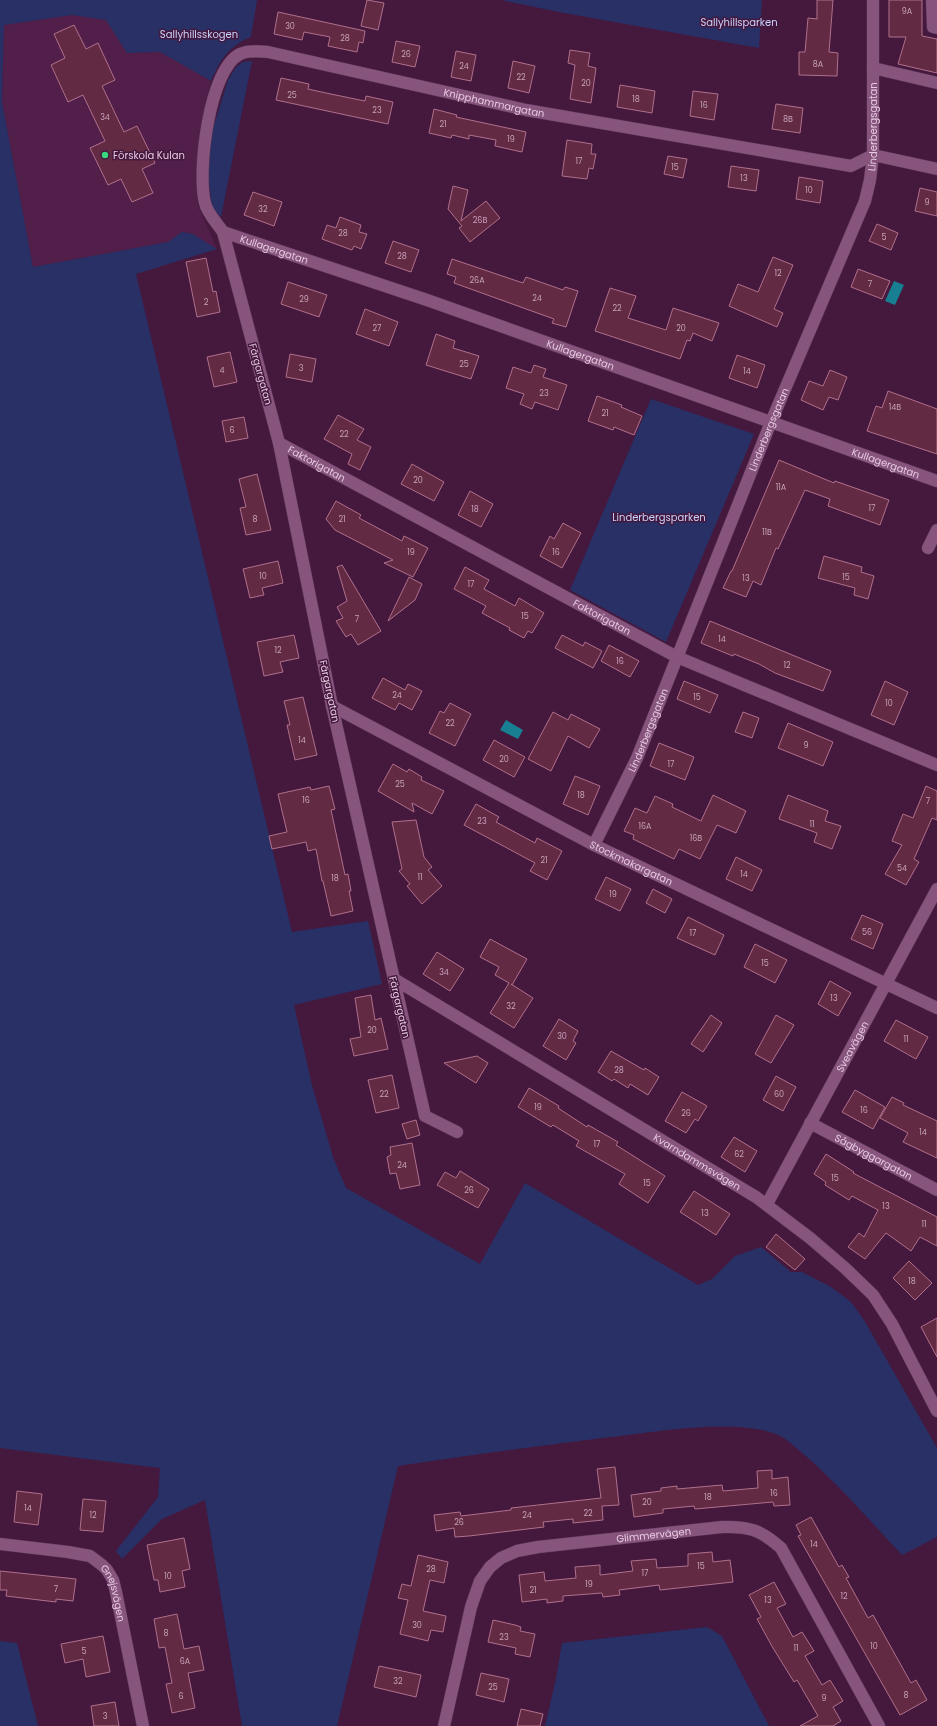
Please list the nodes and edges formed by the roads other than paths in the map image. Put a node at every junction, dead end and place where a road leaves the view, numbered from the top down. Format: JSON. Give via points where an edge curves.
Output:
{"nodes":[{"id":1,"x":873,"y":0,"type":"edge"},
{"id":2,"x":932,"y":0,"type":"edge"},
{"id":3,"x":937,"y":28,"type":"edge"},
{"id":4,"x":873,"y":68,"type":"junction"},
{"id":5,"x":937,"y":83,"type":"edge"},
{"id":6,"x":873,"y":155,"type":"junction"},
{"id":7,"x":937,"y":169,"type":"edge"},
{"id":8,"x":223,"y":232,"type":"junction"},
{"id":9,"x":771,"y":422,"type":"junction"},
{"id":10,"x":279,"y":443,"type":"junction"},
{"id":11,"x":937,"y":481,"type":"edge"},
{"id":12,"x":937,"y":530,"type":"edge"},
{"id":13,"x":928,"y":548,"type":"dead end"},
{"id":14,"x":677,"y":657,"type":"junction"},
{"id":15,"x":332,"y":706,"type":"junction"},
{"id":16,"x":937,"y":765,"type":"edge"},
{"id":17,"x":594,"y":845,"type":"junction"},
{"id":18,"x":937,"y":890,"type":"edge"},
{"id":19,"x":394,"y":979,"type":"junction"},
{"id":20,"x":886,"y":983,"type":"junction"},
{"id":21,"x":937,"y":1008,"type":"edge"},
{"id":22,"x":810,"y":1123,"type":"junction"},
{"id":23,"x":457,"y":1132,"type":"dead end"},
{"id":24,"x":937,"y":1190,"type":"edge"},
{"id":25,"x":767,"y":1204,"type":"junction"},
{"id":26,"x":937,"y":1411,"type":"edge"},
{"id":27,"x":0,"y":1544,"type":"edge"},
{"id":28,"x":143,"y":1726,"type":"edge"},
{"id":29,"x":444,"y":1726,"type":"edge"},
{"id":30,"x":879,"y":1726,"type":"edge"}],
"edges":[{"from":1,"to":4,"type":"street","name":"Linderbergsgatan"},
{"from":2,"to":3,"type":"street","via":[[933,27]]},
{"from":4,"to":5,"type":"street"},
{"from":4,"to":6,"type":"street","name":"Linderbergsgatan"},
{"from":6,"to":7,"type":"street"},
{"from":6,"to":8,"type":"street","name":"Knipphammargatan","via":[[851,166],[526,110],[268,52],[253,51],[240,53],[230,62],[221,77],[212,102],[205,138],[202,176],[205,205]]},
{"from":6,"to":9,"type":"street","name":"Linderbergsgatan","via":[[865,201]]},
{"from":8,"to":9,"type":"street","name":"Kullagergatan","via":[[427,300]]},
{"from":8,"to":10,"type":"street","name":"Färgargatan"},
{"from":9,"to":11,"type":"street","name":"Kullagergatan"},
{"from":9,"to":14,"type":"street","name":"Linderbergsgatan"},
{"from":10,"to":14,"type":"street","name":"Faktorigatan"},
{"from":10,"to":15,"type":"street","name":"Färgargatan"},
{"from":12,"to":13,"type":"street"},
{"from":14,"to":16,"type":"street","name":"Faktorigatan"},
{"from":14,"to":17,"type":"street","name":"Linderbergsgatan","via":[[637,758]]},
{"from":15,"to":17,"type":"street","name":"Stockmakargatan"},
{"from":15,"to":19,"type":"street","name":"Färgargatan"},
{"from":17,"to":20,"type":"street","name":"Stockmakargatan"},
{"from":18,"to":20,"type":"street","name":"Sveavägen"},
{"from":19,"to":23,"type":"street","name":"Färgargatan","via":[[425,1116]]},
{"from":19,"to":25,"type":"street","name":"Kvarndammsvägen"},
{"from":20,"to":21,"type":"street","name":"Stockmakargatan"},
{"from":20,"to":22,"type":"street","name":"Sveavägen"},
{"from":22,"to":24,"type":"street","name":"Sågbyggargatan"},
{"from":22,"to":25,"type":"street","name":"Sveavägen"},
{"from":25,"to":26,"type":"street","name":"Kvarndammsvägen","via":[[874,1295]]},
{"from":27,"to":28,"type":"street","name":"Gnejsvägen","via":[[90,1556],[107,1570],[116,1592]]},
{"from":29,"to":30,"type":"street","name":"Glimmervägen","via":[[471,1607],[480,1581],[490,1567],[501,1558],[517,1551],[538,1547],[741,1526],[757,1531],[781,1548]]}]}
